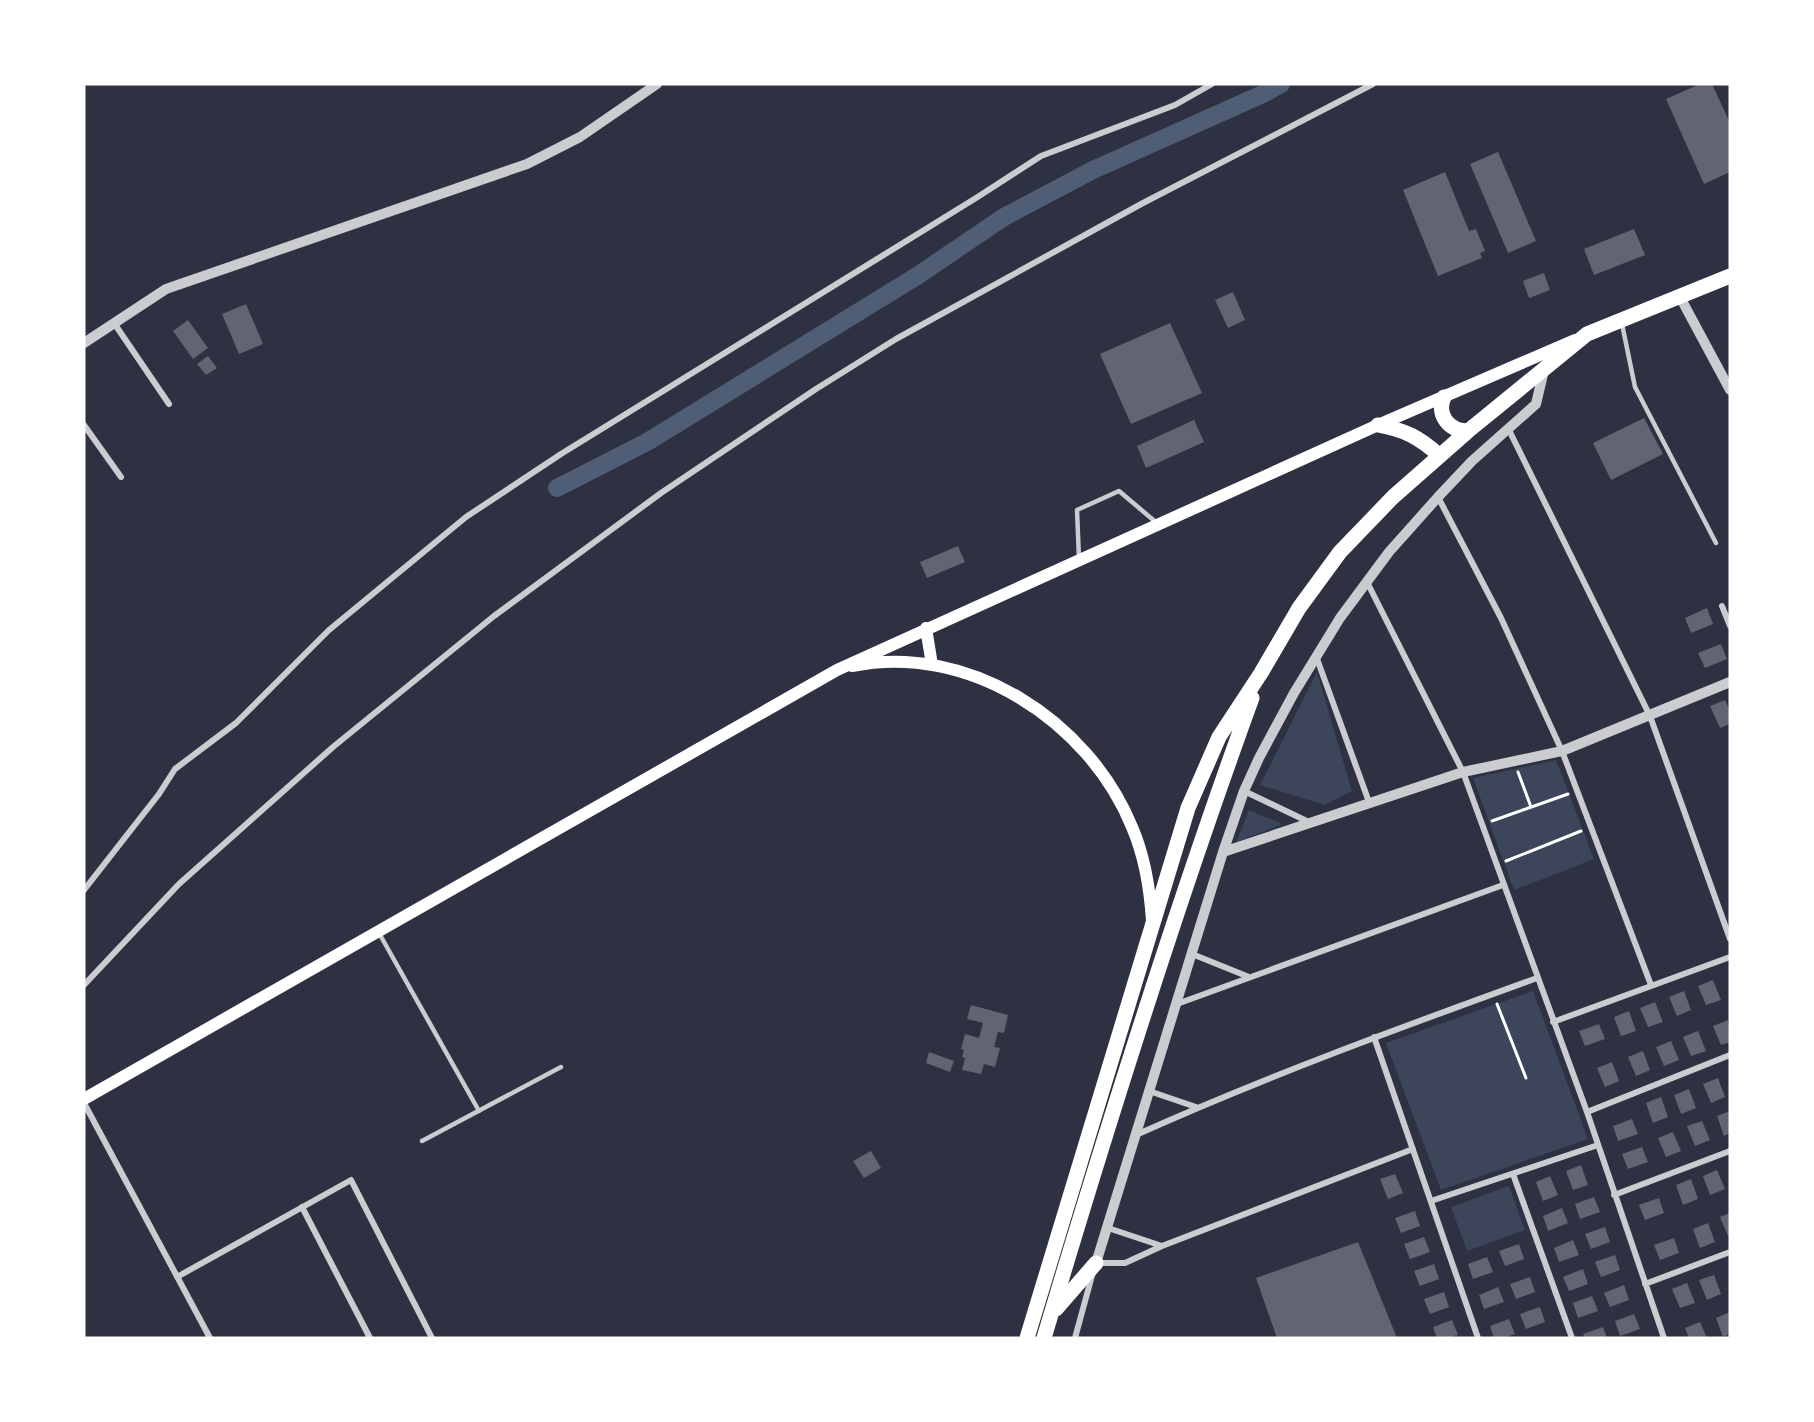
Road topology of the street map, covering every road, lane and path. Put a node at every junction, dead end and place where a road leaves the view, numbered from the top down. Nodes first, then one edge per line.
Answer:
1 (657, 84) edge
2 (1212, 84) edge
3 (1373, 84) edge
4 (1730, 276) edge
5 (1680, 297) junction
6 (1622, 320) junction
7 (114, 323) junction
8 (1587, 334) junction
9 (84, 343) edge
10 (1544, 369) junction
11 (1730, 390) edge
12 (1444, 396) junction
13 (169, 404) dead end
14 (84, 424) edge
15 (1378, 425) junction
16 (1508, 428) junction
17 (1468, 431) junction
18 (1440, 456) junction
19 (121, 477) dead end
20 (1438, 496) junction
21 (1158, 524) junction
22 (1716, 543) dead end
23 (1079, 559) junction
24 (1367, 581) junction
25 (1722, 606) dead end
26 (1730, 626) edge
27 (926, 628) junction
28 (1316, 656) junction
29 (932, 665) junction
30 (837, 670) junction
31 (1262, 673) junction
32 (1730, 682) edge
33 (1650, 716) junction
34 (1562, 751) junction
35 (1514, 761) junction
36 (1463, 772) junction
37 (1244, 791) junction
38 (1569, 794) dead end
39 (1369, 802) junction
40 (1531, 807) junction
41 (1311, 823) junction
42 (1482, 825) junction
43 (1583, 830) dead end
44 (1223, 852) junction
45 (1496, 865) junction
46 (1503, 885) junction
47 (84, 890) edge
48 (1152, 922) junction
49 (378, 930) junction
50 (1730, 939) edge
51 (1192, 954) junction
52 (1730, 957) edge
53 (1250, 978) junction
54 (1537, 978) junction
55 (84, 985) edge
56 (1652, 985) junction
57 (1493, 994) junction
58 (1176, 1004) junction
59 (1553, 1022) junction
60 (1140, 1023) junction
61 (1374, 1037) junction
62 (1730, 1055) edge
63 (561, 1067) dead end
64 (1526, 1078) dead end
65 (1149, 1091) junction
66 (84, 1101) edge
67 (1197, 1107) junction
68 (478, 1111) junction
69 (1587, 1112) junction
70 (1136, 1135) junction
71 (422, 1141) dead end
72 (1598, 1145) junction
73 (1413, 1149) junction
74 (1730, 1150) edge
75 (1513, 1174) junction
76 (1614, 1195) junction
77 (1431, 1201) junction
78 (302, 1207) junction
79 (1108, 1228) junction
80 (1162, 1246) junction
81 (1730, 1252) edge
82 (1096, 1263) junction
83 (177, 1277) junction
84 (1645, 1284) junction
85 (1052, 1313) junction
86 (210, 1338) edge
87 (370, 1338) edge
88 (432, 1338) edge
89 (1027, 1338) edge
90 (1044, 1338) edge
91 (1075, 1338) edge
92 (1478, 1338) edge
93 (1572, 1338) edge
94 (1664, 1338) edge

1 - 7 street
2 - 47 street
3 - 55 street
4 - 5 main road
5 - 6 main road
5 - 11 street
6 - 8 main road
6 - 22 lane
7 - 9 street
7 - 13 street
8 - 10 main road
8 - 12 main road
10 - 16 street
10 - 17 main road
12 - 15 main road
12 - 17 main road
14 - 19 street
15 - 18 main road
15 - 21 main road
16 - 20 street
16 - 33 street
17 - 18 main road
18 - 31 main road
20 - 24 street
20 - 34 street
21 - 23 main road
21 - 23 lane
23 - 27 main road
24 - 28 street
24 - 36 street
25 - 26 street
27 - 29 main road
27 - 30 main road
28 - 37 street
28 - 39 street
29 - 30 main road
29 - 48 main road
30 - 49 main road
31 - 48 main road
31 - 60 main road
32 - 33 street
33 - 34 street
33 - 50 street
34 - 35 street
34 - 56 street
35 - 36 street
35 - 40 path
36 - 39 street
36 - 42 street
37 - 41 street
37 - 44 street
38 - 40 path
39 - 41 street
40 - 42 path
41 - 44 street
42 - 45 street
43 - 45 path
44 - 51 street
45 - 46 street
46 - 53 street
46 - 54 street
48 - 60 main road
48 - 89 main road
49 - 66 main road
49 - 68 lane
51 - 53 street
51 - 58 street
52 - 56 street
53 - 58 street
54 - 57 street
54 - 59 street
56 - 59 street
57 - 61 street
57 - 64 path
58 - 65 street
59 - 69 street
60 - 85 main road
61 - 67 street
61 - 73 street
62 - 69 street
63 - 68 lane
65 - 67 street
65 - 70 street
66 - 83 street
67 - 70 street
68 - 71 lane
69 - 72 street
70 - 79 street
72 - 75 street
72 - 76 street
73 - 77 street
73 - 80 street
74 - 76 street
75 - 77 street
75 - 93 street
76 - 84 street
77 - 92 street
78 - 83 street
78 - 87 street
78 - 88 street
79 - 80 street
79 - 82 street
80 - 82 street
81 - 84 street
82 - 85 main road
82 - 91 street
83 - 86 street
84 - 94 street
85 - 90 main road

